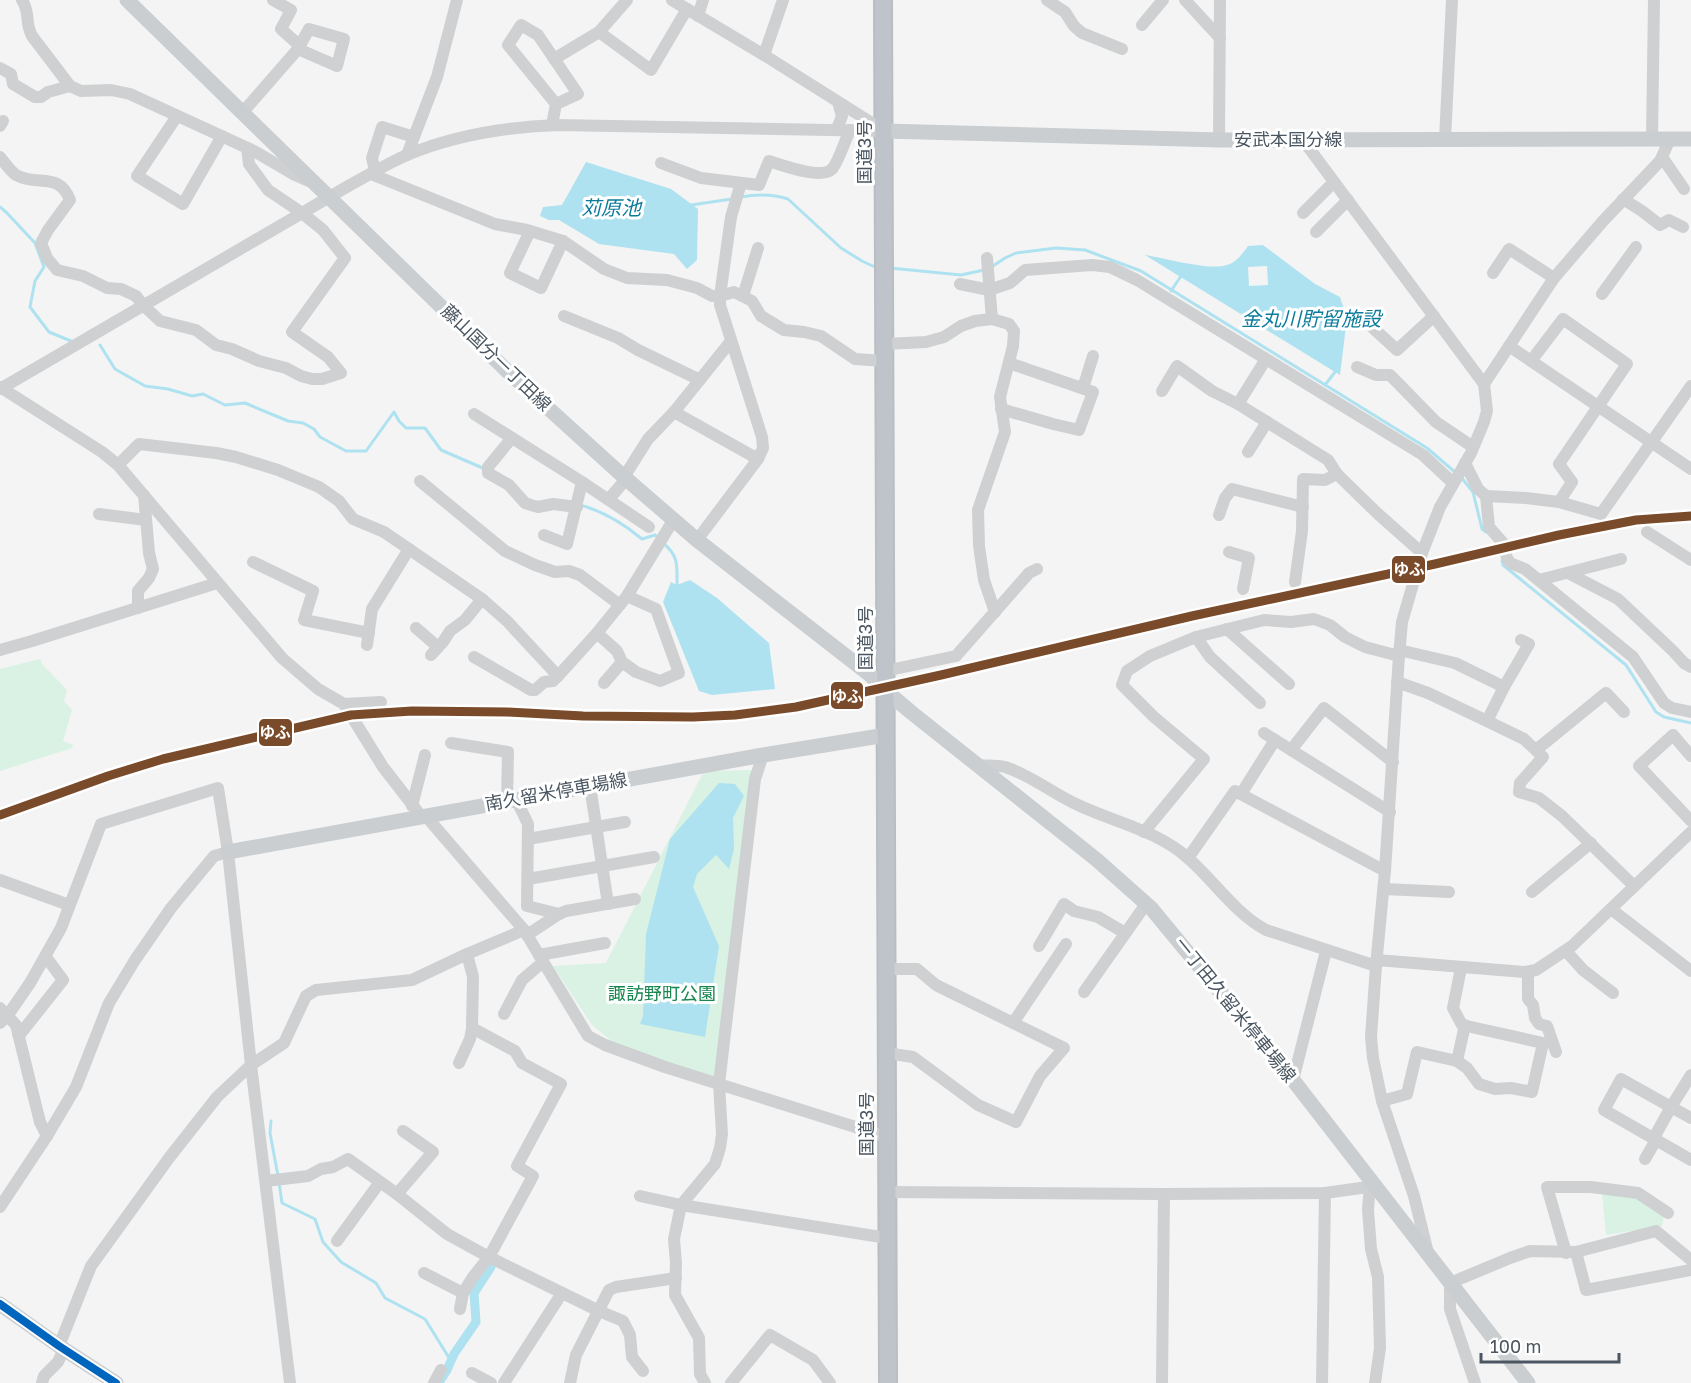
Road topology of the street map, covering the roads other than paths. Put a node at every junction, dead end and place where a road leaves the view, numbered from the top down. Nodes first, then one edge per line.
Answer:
1 (22, 0) edge
2 (127, 0) edge
3 (273, 0) edge
4 (457, 0) edge
5 (627, 0) edge
6 (672, 0) edge
7 (703, 0) edge
8 (783, 0) edge
9 (883, 0) edge
10 (1047, 0) edge
11 (1163, 0) edge
12 (1185, 0) edge
13 (1220, 0) edge
14 (1452, 0) edge
15 (1654, 0) edge
16 (692, 13) junction
17 (1142, 26) dead end
18 (599, 32) junction
19 (1220, 38) junction
20 (1122, 48) dead end
21 (764, 55) junction
22 (554, 59) junction
23 (0, 68) edge
24 (70, 86) junction
25 (838, 102) junction
26 (556, 104) junction
27 (242, 113) junction
28 (177, 116) junction
29 (552, 125) junction
30 (844, 130) junction
31 (884, 131) junction
32 (222, 136) junction
33 (414, 137) junction
34 (1652, 139) junction
35 (1670, 139) junction
36 (1691, 139) edge
37 (1219, 140) junction
38 (1303, 140) junction
39 (1445, 140) junction
40 (247, 148) junction
41 (407, 155) junction
42 (0, 157) edge
43 (1662, 157) junction
44 (661, 163) dead end
45 (373, 172) junction
46 (1333, 180) junction
47 (741, 183) junction
48 (315, 184) junction
49 (1684, 189) dead end
50 (329, 197) junction
51 (1623, 199) junction
52 (1306, 200) dead end
53 (1348, 200) junction
54 (302, 213) junction
55 (1303, 213) dead end
56 (1683, 227) dead end
57 (530, 231) junction
58 (1316, 232) dead end
59 (562, 241) junction
60 (1636, 247) dead end
61 (758, 248) dead end
62 (987, 258) dead end
63 (1493, 273) dead end
64 (1554, 278) junction
65 (960, 284) dead end
66 (989, 290) junction
67 (1602, 294) dead end
68 (720, 296) junction
69 (743, 296) junction
70 (143, 305) junction
71 (564, 316) dead end
72 (1434, 316) junction
73 (992, 319) junction
74 (1373, 328) dead end
75 (731, 341) junction
76 (884, 344) junction
77 (1509, 346) junction
78 (1093, 356) dead end
79 (1266, 359) junction
80 (884, 361) junction
81 (1531, 361) junction
82 (1009, 363) junction
83 (1357, 367) dead end
84 (700, 380) junction
85 (1484, 384) junction
86 (1691, 386) edge
87 (1, 388) edge
88 (1083, 388) junction
89 (1162, 391) dead end
90 (1238, 404) junction
91 (1598, 406) junction
92 (1001, 409) junction
93 (674, 412) junction
94 (474, 414) dead end
95 (1267, 422) junction
96 (511, 439) junction
97 (1652, 441) junction
98 (1473, 447) junction
99 (1248, 452) dead end
100 (758, 459) junction
101 (1465, 463) junction
102 (118, 465) junction
103 (1691, 469) edge
104 (1337, 474) junction
105 (625, 478) junction
106 (420, 481) dead end
107 (582, 482) junction
108 (1454, 483) junction
109 (144, 495) junction
110 (1486, 496) junction
111 (609, 499) junction
112 (1558, 502) junction
113 (577, 507) junction
114 (1303, 507) junction
115 (99, 514) dead end
116 (1220, 515) dead end
117 (674, 519) junction
118 (146, 520) junction
119 (649, 527) dead end
120 (1647, 531) dead end
121 (544, 535) dead end
122 (698, 540) junction
123 (409, 549) junction
124 (1229, 552) dead end
125 (1422, 553) junction
126 (1621, 559) dead end
127 (1691, 560) edge
128 (253, 562) dead end
129 (1037, 569) dead end
130 (1568, 573) junction
131 (1539, 580) junction
132 (1295, 582) dead end
133 (217, 583) junction
134 (1243, 589) dead end
135 (482, 599) junction
136 (624, 600) junction
137 (138, 608) junction
138 (995, 612) junction
139 (416, 628) dead end
140 (1227, 629) junction
141 (597, 633) junction
142 (1196, 637) junction
143 (1521, 640) dead end
144 (0, 650) edge
145 (1399, 653) junction
146 (474, 657) dead end
147 (622, 662) junction
148 (1691, 667) edge
149 (885, 671) junction
150 (558, 676) junction
151 (604, 682) dead end
152 (1398, 682) junction
153 (1289, 684) dead end
154 (1504, 687) junction
155 (886, 691) junction
156 (381, 702) dead end
157 (1260, 703) dead end
158 (344, 704) junction
159 (1624, 712) dead end
160 (1691, 712) edge
161 (1487, 721) junction
162 (1264, 733) dead end
163 (886, 735) junction
164 (1275, 740) junction
165 (451, 743) dead end
166 (1291, 750) junction
167 (1536, 750) junction
168 (425, 755) dead end
169 (763, 755) junction
170 (1691, 756) edge
171 (1393, 762) junction
172 (977, 765) junction
173 (590, 786) junction
174 (1241, 794) junction
175 (512, 800) junction
176 (419, 812) junction
177 (1390, 812) junction
178 (1691, 821) edge
179 (625, 822) dead end
180 (597, 827) junction
181 (1144, 832) junction
182 (1691, 832) edge
183 (528, 839) junction
184 (1591, 843) junction
185 (228, 852) junction
186 (654, 857) dead end
187 (1188, 858) junction
188 (603, 866) junction
189 (1385, 871) junction
190 (528, 879) junction
191 (0, 880) edge
192 (1634, 886) junction
193 (1384, 889) junction
194 (1449, 892) dead end
195 (1532, 892) dead end
196 (635, 899) dead end
197 (608, 904) junction
198 (1146, 904) junction
199 (69, 905) junction
200 (1611, 909) junction
201 (559, 914) junction
202 (526, 932) junction
203 (1125, 933) junction
204 (604, 943) dead end
205 (1066, 944) dead end
206 (1039, 946) dead end
207 (1326, 951) junction
208 (1566, 951) junction
209 (467, 954) junction
210 (46, 957) junction
211 (541, 958) junction
212 (1377, 963) junction
213 (1690, 967) edge
214 (1461, 968) junction
215 (886, 969) junction
216 (1528, 972) junction
217 (1084, 993) dead end
218 (1613, 993) dead end
219 (504, 1014) dead end
220 (3, 1016) edge
221 (1013, 1023) junction
222 (1465, 1025) junction
223 (472, 1028) junction
224 (18, 1034) junction
225 (1556, 1052) dead end
226 (886, 1053) junction
227 (1457, 1061) junction
228 (459, 1063) dead end
229 (251, 1065) junction
230 (1691, 1075) edge
231 (1293, 1080) junction
232 (719, 1084) junction
233 (1382, 1101) junction
234 (1671, 1107) junction
235 (1691, 1118) edge
236 (404, 1131) dead end
237 (47, 1136) junction
238 (887, 1137) junction
239 (1656, 1140) junction
240 (1645, 1159) dead end
241 (1691, 1160) edge
242 (266, 1181) junction
243 (380, 1182) junction
244 (1375, 1186) junction
245 (887, 1192) junction
246 (1325, 1193) junction
247 (397, 1194) junction
248 (1164, 1194) junction
249 (640, 1196) dead end
250 (681, 1205) junction
251 (0, 1207) edge
252 (1668, 1213) dead end
253 (887, 1238) junction
254 (337, 1241) dead end
255 (1571, 1252) junction
256 (1429, 1256) junction
257 (489, 1257) junction
258 (1691, 1260) edge
259 (1691, 1270) edge
260 (424, 1273) dead end
261 (676, 1278) junction
262 (1450, 1283) junction
263 (463, 1293) junction
264 (562, 1293) junction
265 (0, 1304) edge
266 (460, 1309) dead end
267 (599, 1311) junction
268 (61, 1347) junction
269 (441, 1371) dead end
270 (643, 1371) dead end
271 (472, 1373) dead end
272 (42, 1383) edge
273 (116, 1383) edge
274 (290, 1383) edge
275 (434, 1383) edge
276 (491, 1383) edge
277 (504, 1383) edge
278 (570, 1383) edge
279 (705, 1383) edge
280 (731, 1383) edge
281 (830, 1383) edge
282 (888, 1383) edge
283 (1162, 1383) edge
284 (1322, 1383) edge
285 (1375, 1383) edge
286 (1475, 1383) edge
287 (1528, 1383) edge

1 - 24 street
2 - 27 main road, 藤山国分一丁田線
3 - 27 street
4 - 33 street
5 - 18 street
6 - 16 street
7 - 16 street
8 - 21 street
9 - 31 highway, 国道3号
10 - 20 street
11 - 17 street
12 - 19 street
13 - 19 street
14 - 39 street
15 - 34 street
16 - 18 street
16 - 21 street
18 - 22 street
19 - 37 street
21 - 25 street
22 - 26 street
22 - 26 street
23 - 24 street
24 - 28 street
25 - 30 street
25 - 31 street
26 - 29 street
27 - 48 main road, 藤山国分一丁田線
28 - 32 street
28 - 32 street
29 - 30 street
29 - 41 street
30 - 31 street
30 - 47 street
31 - 37 main road, 安武本国分線
31 - 76 highway, 国道3号
32 - 40 street
33 - 41 street
33 - 45 street
34 - 35 main road, 安武本国分線
34 - 39 main road, 安武本国分線
35 - 36 main road, 安武本国分線
35 - 43 street
37 - 38 main road, 安武本国分線
38 - 39 main road, 安武本国分線
38 - 46 street
40 - 48 street
40 - 54 street
41 - 45 street
42 - 70 street
43 - 49 street
43 - 51 street
44 - 47 street
45 - 50 street
45 - 57 street
46 - 52 street
46 - 53 street
46 - 55 street
47 - 68 street
48 - 50 main road, 藤山国分一丁田線
50 - 54 street
50 - 105 main road, 藤山国分一丁田線
51 - 56 street
51 - 64 street
53 - 58 street
53 - 72 street
54 - 70 street
54 - 70 street
57 - 59 street
57 - 59 street
59 - 68 street
60 - 67 street
61 - 69 street
62 - 66 street
63 - 64 street
64 - 77 street
65 - 66 street
66 - 73 street
66 - 79 street
68 - 69 street
68 - 75 street
69 - 80 street
70 - 87 street
71 - 84 street
72 - 74 street
72 - 85 street
73 - 76 street
73 - 82 street
75 - 84 street
75 - 100 street
76 - 80 highway, 国道3号
77 - 81 street
77 - 85 street
78 - 88 street
79 - 90 street
79 - 108 street
80 - 149 highway, 国道3号
81 - 91 street
81 - 91 street
82 - 88 street
82 - 92 street
83 - 98 street
84 - 93 street
85 - 98 street
86 - 97 street
87 - 102 street
88 - 92 street
89 - 90 street
90 - 95 street
91 - 97 street
91 - 112 street
92 - 138 street
93 - 100 street
93 - 105 street
94 - 96 street
95 - 99 street
95 - 104 street
96 - 107 street
96 - 113 street
97 - 103 street
97 - 112 street
98 - 101 street
100 - 122 street
101 - 108 street
101 - 110 street
102 - 109 street
102 - 123 street
104 - 114 street
104 - 125 street
105 - 111 street
105 - 117 main road, 藤山国分一丁田線
106 - 136 street
107 - 111 street
107 - 113 street
108 - 125 street
109 - 118 street
109 - 133 street
110 - 112 street
110 - 131 street
111 - 119 street
113 - 121 street
114 - 116 street
114 - 132 street
115 - 118 street
117 - 122 main road, 藤山国分一丁田線
117 - 136 street
118 - 137 street
120 - 127 street
122 - 155 main road, 藤山国分一丁田線
123 - 128 street
123 - 135 street
124 - 134 street
125 - 145 street
126 - 130 street
129 - 138 street
130 - 131 street
130 - 148 street
131 - 160 street
133 - 137 street
133 - 158 street
135 - 139 street
135 - 150 street
136 - 141 street
136 - 147 street
137 - 144 street
138 - 149 street
140 - 142 street
140 - 145 street
140 - 153 street
141 - 147 street
141 - 150 street
142 - 157 street
142 - 181 street
143 - 154 street
145 - 152 street
145 - 154 street
146 - 150 street
147 - 151 street
149 - 155 highway, 国道3号
152 - 161 street
152 - 171 street
154 - 161 street
155 - 163 highway, 国道3号
155 - 172 main road, 一丁田久留米停車場線
156 - 158 street
158 - 176 street
159 - 167 street
161 - 167 street
162 - 164 street
163 - 169 main road, 南久留米停車場線
163 - 215 highway, 国道3号
164 - 166 street
164 - 174 street
165 - 175 street
166 - 171 street
166 - 177 street
167 - 184 street
168 - 176 street
169 - 173 main road, 南久留米停車場線
169 - 232 street
170 - 178 street
171 - 177 street
172 - 181 street
172 - 198 main road, 一丁田久留米停車場線
173 - 175 main road, 南久留米停車場線
173 - 180 street
174 - 187 street
174 - 189 street
175 - 176 main road, 南久留米停車場線
175 - 183 street
176 - 185 main road, 南久留米停車場線
176 - 202 street
177 - 189 street
179 - 180 street
180 - 183 street
180 - 188 street
181 - 187 street
182 - 192 street
183 - 190 street
184 - 192 street
184 - 195 street
185 - 199 street
185 - 229 street
185 - 237 street
186 - 188 street
187 - 207 street
188 - 190 street
188 - 197 street
189 - 193 street
190 - 201 street
191 - 199 street
192 - 200 street
193 - 194 street
193 - 212 street
196 - 197 street
197 - 201 street
198 - 203 street
198 - 231 main road, 一丁田久留米停車場線
199 - 210 street
200 - 208 street
200 - 213 street
201 - 202 street
202 - 209 street
202 - 211 street
203 - 206 street
203 - 217 street
204 - 211 street
205 - 221 street
207 - 212 street
207 - 231 street
208 - 216 street
208 - 218 street
209 - 223 street
209 - 229 street
210 - 220 street
210 - 224 street
211 - 219 street
211 - 232 street
212 - 214 street
212 - 233 street
214 - 216 street
214 - 222 street
215 - 221 street
215 - 226 highway, 国道3号
216 - 225 street
220 - 224 street
221 - 226 street
222 - 227 street
222 - 227 street
223 - 228 street
223 - 257 street
224 - 237 street
226 - 238 highway, 国道3号
227 - 233 street
229 - 242 street
229 - 268 street
230 - 234 street
231 - 244 main road, 一丁田久留米停車場線
232 - 238 street
232 - 250 street
233 - 256 street
234 - 235 street
234 - 239 street
234 - 239 street
236 - 247 street
237 - 251 street
238 - 245 highway, 国道3号
239 - 240 street
239 - 241 street
242 - 243 street
242 - 274 street
243 - 247 street
243 - 254 street
244 - 246 street
244 - 256 main road, 一丁田久留米停車場線
244 - 285 street
245 - 248 street
245 - 253 highway, 国道3号
246 - 248 street
246 - 284 street
247 - 257 street
248 - 283 street
249 - 250 street
250 - 253 street
250 - 261 street
252 - 255 street
253 - 282 highway, 国道3号
255 - 258 street
255 - 259 street
255 - 262 street
256 - 262 main road, 一丁田久留米停車場線
257 - 263 street
257 - 264 street
260 - 263 street
261 - 267 street
261 - 279 street
262 - 286 street
262 - 287 main road, 一丁田久留米停車場線
263 - 266 street
264 - 267 street
264 - 277 street
265 - 268 main road
267 - 270 street
267 - 278 street
268 - 272 street
268 - 273 main road
269 - 275 street
271 - 276 street
280 - 281 street

